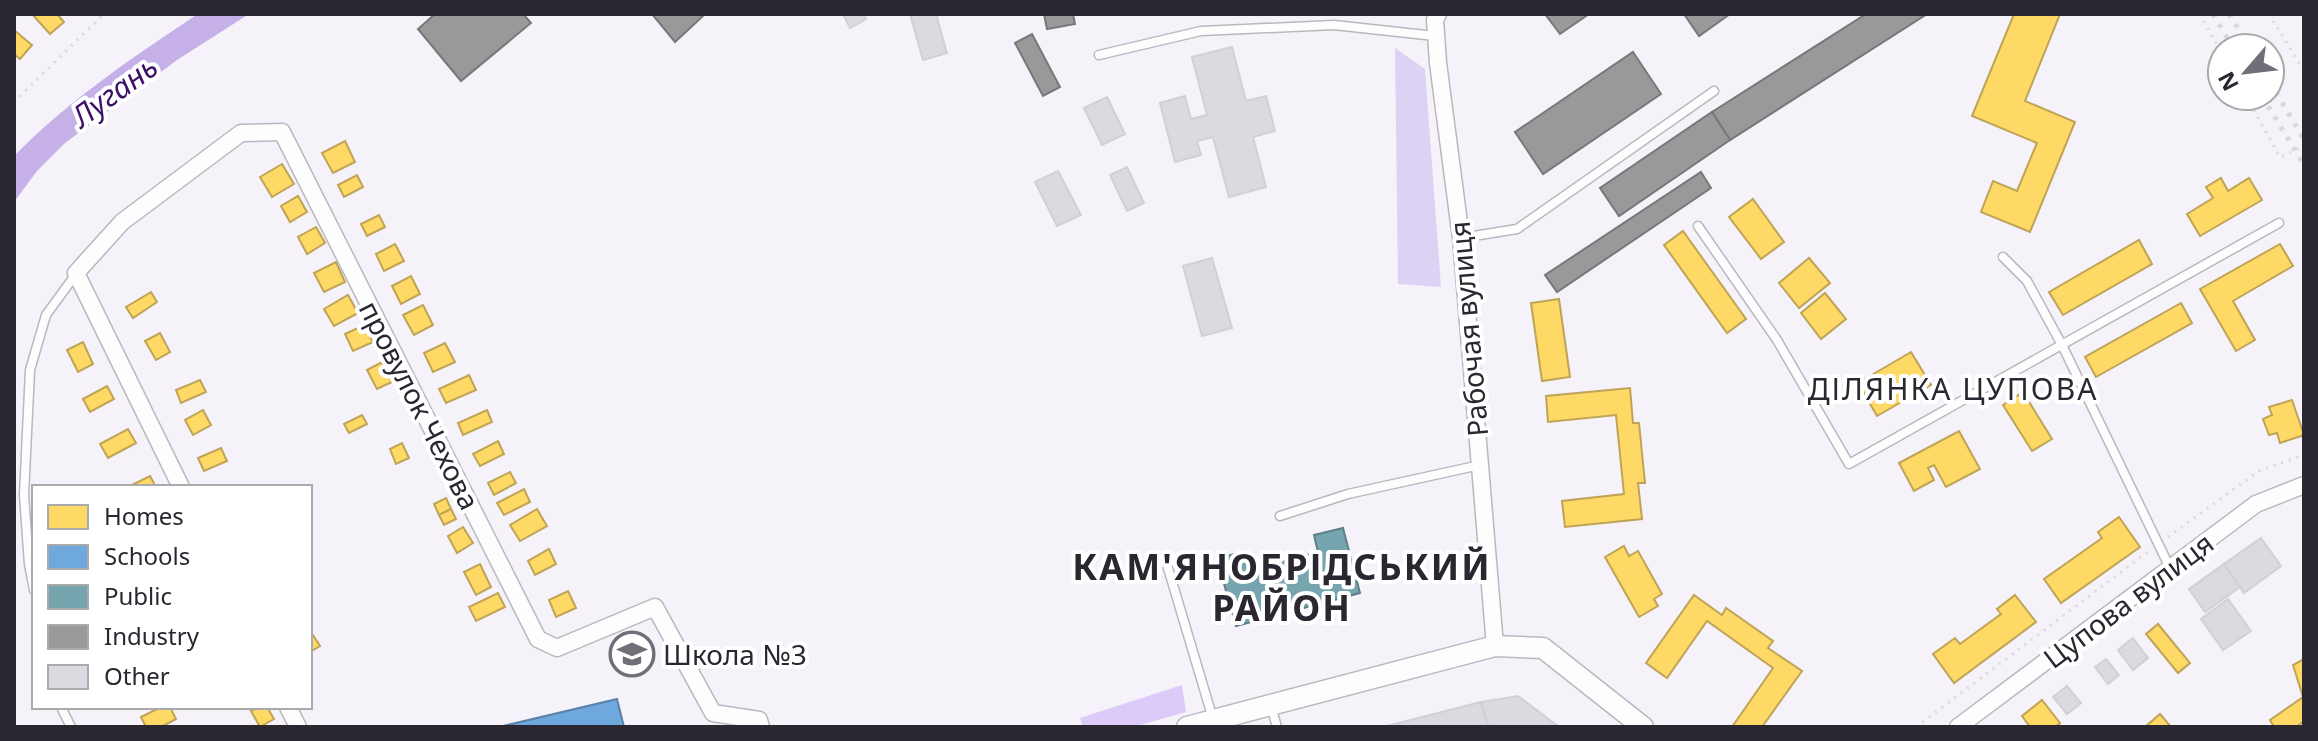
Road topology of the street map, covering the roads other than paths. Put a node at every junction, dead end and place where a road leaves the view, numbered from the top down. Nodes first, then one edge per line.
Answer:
1 (1434, 21) edge
2 (1099, 55) dead end
3 (1714, 91) dead end
4 (2279, 223) dead end
5 (1698, 226) dead end
6 (1461, 238) junction
7 (2003, 257) dead end
8 (76, 273) junction
9 (2062, 345) junction
10 (1480, 465) junction
11 (180, 485) edge
12 (2304, 485) edge
13 (1280, 516) dead end
14 (1168, 568) dead end
15 (2170, 568) junction
16 (32, 580) edge
17 (1495, 646) junction
18 (1271, 705) junction
19 (62, 709) edge
20 (289, 709) edge
21 (1213, 720) junction
22 (71, 727) edge
23 (298, 727) edge
24 (761, 727) edge
25 (1187, 727) edge
26 (1277, 727) edge
27 (1643, 727) edge
28 (1958, 727) edge

1 - 2 lane
1 - 6 street, Рабочая вулиця
3 - 6 lane
4 - 9 lane
5 - 9 lane
6 - 10 street, Рабочая вулиця
7 - 9 lane
8 - 11 street
8 - 16 lane
8 - 24 street, провулок Чехова
9 - 15 lane
10 - 13 lane
10 - 17 street, Рабочая вулиця
12 - 15 street, Цупова вулиця
14 - 21 lane
15 - 28 street, Цупова вулиця
17 - 18 street
17 - 27 street
18 - 21 street
18 - 26 lane
19 - 22 lane
20 - 23 street
21 - 25 street

